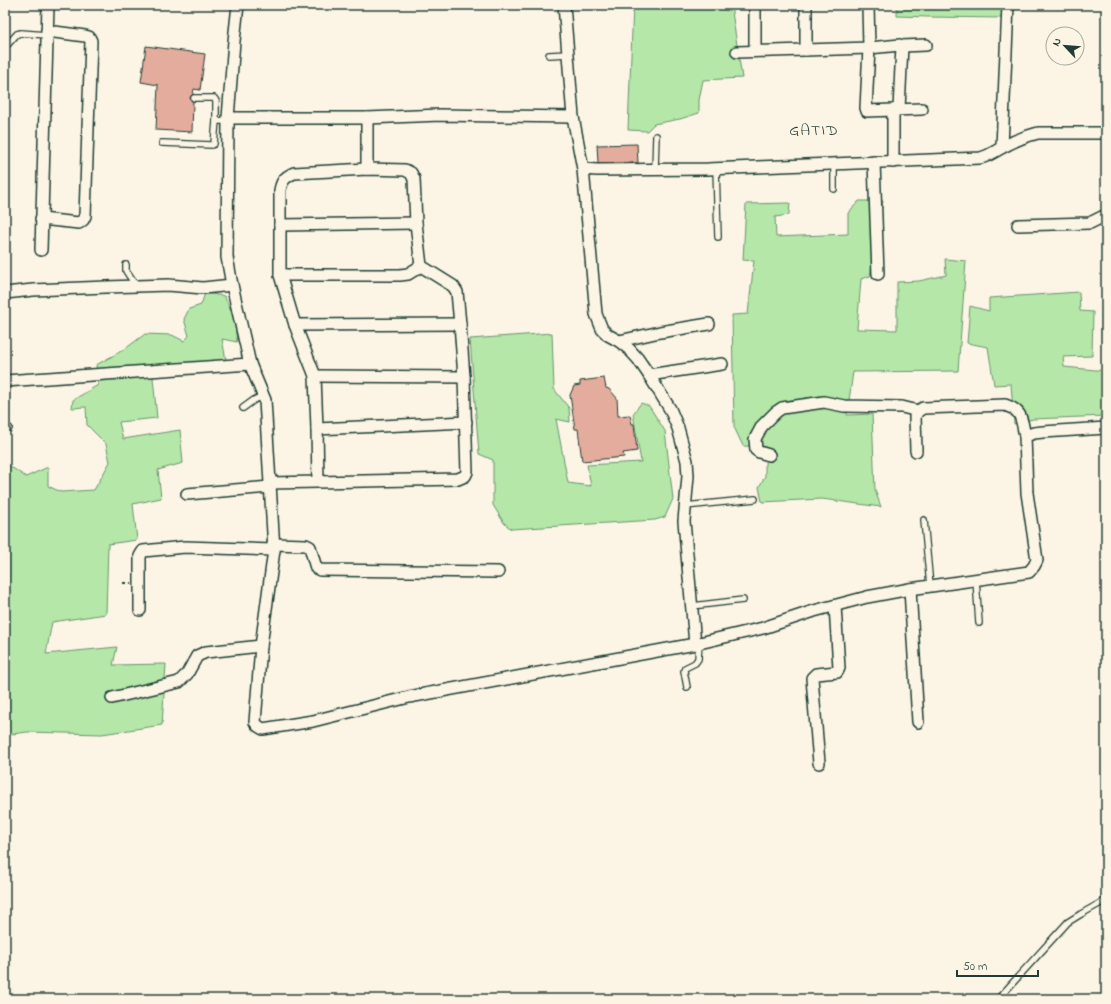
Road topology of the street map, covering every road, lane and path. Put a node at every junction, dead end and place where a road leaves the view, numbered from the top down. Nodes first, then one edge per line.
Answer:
1 (48, 5) edge
2 (238, 5) edge
3 (564, 5) edge
4 (755, 5) edge
5 (806, 5) edge
6 (868, 5) edge
7 (1008, 5) edge
8 (47, 33) junction
9 (8, 44) dead end
10 (926, 45) dead end
11 (902, 46) junction
12 (869, 48) junction
13 (806, 50) junction
14 (755, 51) junction
15 (737, 52) dead end
16 (568, 54) junction
17 (548, 55) dead end
18 (194, 98) dead end
19 (896, 110) junction
20 (922, 110) dead end
21 (574, 117) junction
22 (367, 118) junction
23 (228, 119) junction
24 (216, 121) junction
25 (1106, 133) edge
26 (656, 136) dead end
27 (162, 143) dead end
28 (1002, 147) junction
29 (874, 162) junction
30 (893, 162) junction
31 (834, 164) junction
32 (716, 168) junction
33 (367, 169) junction
34 (583, 169) junction
35 (656, 170) junction
36 (834, 189) dead end
37 (1106, 215) edge
38 (41, 219) junction
39 (416, 223) junction
40 (280, 225) junction
41 (1018, 225) dead end
42 (718, 238) dead end
43 (41, 250) dead end
44 (126, 265) dead end
45 (421, 266) junction
46 (878, 274) dead end
47 (280, 275) junction
48 (232, 285) junction
49 (136, 286) junction
50 (5, 293) edge
51 (460, 324) junction
52 (709, 324) dead end
53 (295, 326) junction
54 (619, 341) junction
55 (250, 364) junction
56 (722, 364) dead end
57 (649, 375) junction
58 (315, 376) junction
59 (464, 377) junction
60 (5, 381) edge
61 (263, 396) junction
62 (243, 408) dead end
63 (918, 411) junction
64 (466, 422) junction
65 (1106, 428) edge
66 (317, 429) junction
67 (1025, 436) junction
68 (916, 451) dead end
69 (769, 455) dead end
70 (318, 482) junction
71 (270, 485) junction
72 (187, 494) dead end
73 (755, 499) dead end
74 (685, 506) junction
75 (924, 520) dead end
76 (274, 547) junction
77 (498, 572) dead end
78 (976, 580) junction
79 (930, 586) junction
80 (910, 589) junction
81 (743, 600) dead end
82 (692, 606) junction
83 (835, 606) junction
84 (140, 610) dead end
85 (979, 623) dead end
86 (697, 643) junction
87 (261, 646) junction
88 (687, 687) dead end
89 (112, 698) dead end
90 (918, 722) dead end
91 (819, 763) dead end
92 (1106, 900) edge
93 (998, 999) edge

1 - 8 street
2 - 23 street
3 - 16 street
4 - 14 street
5 - 13 street
6 - 12 street
7 - 28 street
8 - 9 lane
8 - 38 street
8 - 38 street
10 - 11 street
11 - 12 street
11 - 19 street
12 - 13 street
12 - 19 street
13 - 14 street
14 - 15 street
16 - 17 lane
16 - 21 street
18 - 24 lane
19 - 20 street
19 - 30 street
21 - 22 street
21 - 34 street
22 - 23 street
22 - 33 street
23 - 24 lane
23 - 48 street
24 - 27 lane
25 - 28 street
26 - 35 lane
28 - 30 street
29 - 30 street
29 - 31 street
29 - 46 street
31 - 32 street
31 - 36 lane
32 - 35 street
32 - 42 lane
33 - 39 street
33 - 40 street
34 - 35 street
34 - 54 street
37 - 41 street
38 - 43 street
39 - 40 street
39 - 45 street
40 - 47 street
44 - 49 lane
45 - 47 street
45 - 51 street
47 - 53 street
48 - 49 street
48 - 55 street
49 - 50 street
51 - 53 street
51 - 59 street
52 - 54 street
53 - 58 street
54 - 57 street
55 - 60 street
55 - 61 street
56 - 57 street
57 - 74 street
58 - 59 street
58 - 66 street
59 - 64 street
61 - 62 lane
61 - 71 street
63 - 67 street
63 - 68 street
63 - 69 street
64 - 66 street
64 - 70 street
65 - 67 street
66 - 70 street
67 - 78 street
70 - 71 street
71 - 72 street
71 - 76 street
73 - 74 lane
74 - 82 street
75 - 79 lane
76 - 77 street
76 - 84 street
76 - 87 street
78 - 79 street
78 - 85 lane
79 - 80 street
80 - 83 street
80 - 90 street
81 - 82 lane
82 - 86 street
83 - 86 street
83 - 91 street
86 - 87 street
86 - 88 lane
87 - 89 street
92 - 93 lane

